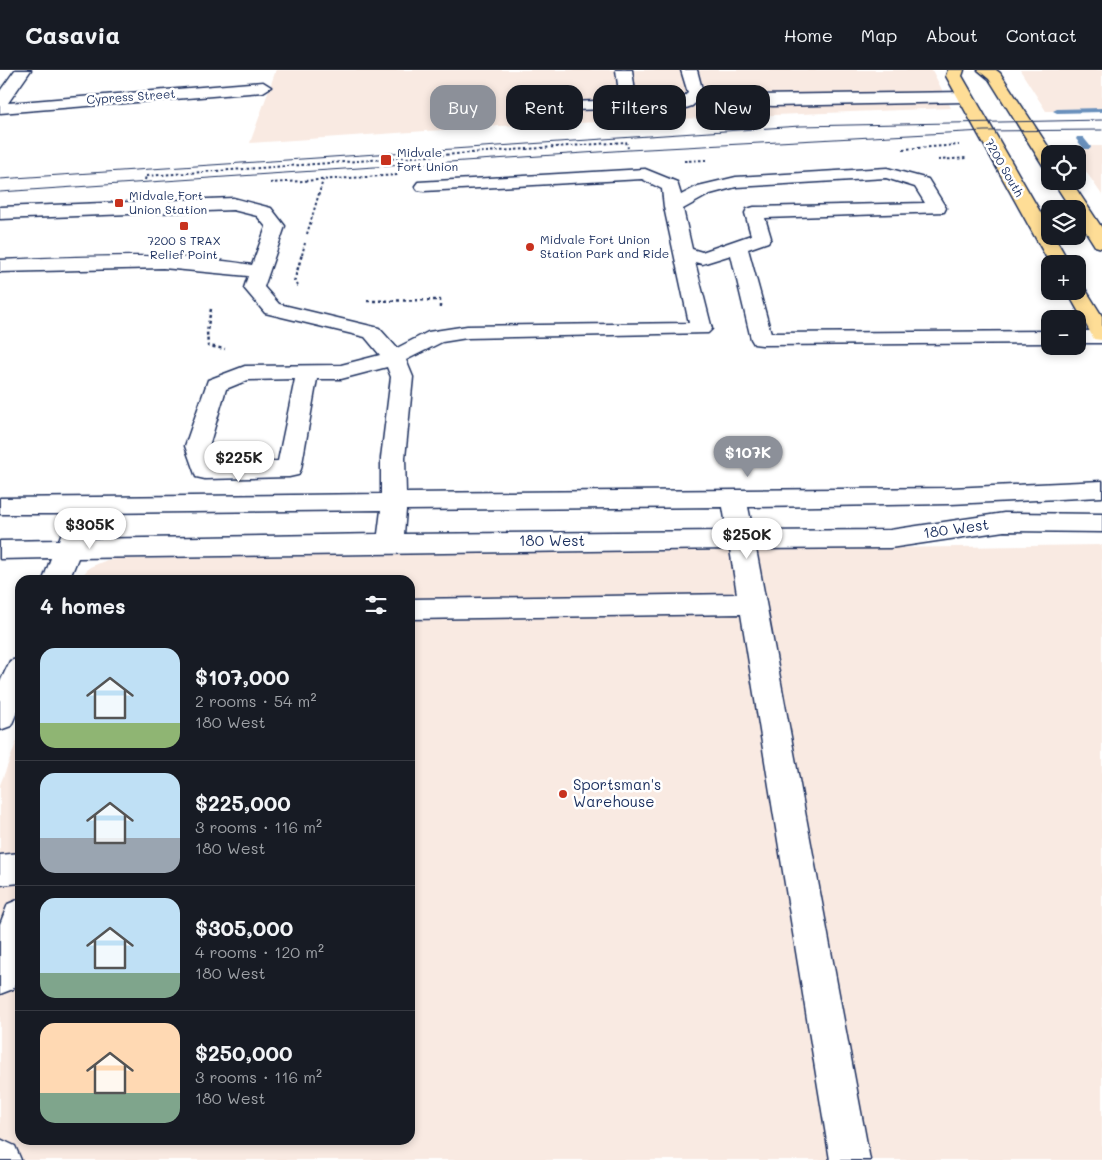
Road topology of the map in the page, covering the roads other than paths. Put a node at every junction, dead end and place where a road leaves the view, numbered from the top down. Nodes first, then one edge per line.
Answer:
1 (23, 70) edge
2 (624, 70) edge
3 (689, 70) edge
4 (956, 70) edge
5 (986, 70) edge
6 (626, 85) edge
7 (263, 87) dead end
8 (696, 94) joint
9 (965, 97) junction
10 (770, 101) edge
11 (0, 102) edge
12 (686, 103) edge
13 (0, 108) edge
14 (1041, 149) edge
15 (736, 182) junction
16 (424, 186) dead end
17 (1068, 190) edge
18 (673, 207) junction
19 (0, 213) edge
20 (754, 213) junction
21 (1100, 237) edge
22 (738, 246) junction
23 (683, 252) junction
24 (1055, 255) edge
25 (0, 266) edge
26 (259, 272) junction
27 (1082, 300) edge
28 (1102, 335) edge
29 (1086, 336) edge
30 (1041, 337) edge
31 (394, 358) junction
32 (307, 372) junction
33 (1102, 489) edge
34 (734, 498) junction
35 (394, 501) junction
36 (0, 506) edge
37 (85, 506) junction
38 (1102, 523) edge
39 (742, 540) junction
40 (390, 542) junction
41 (69, 548) junction
42 (0, 550) edge
43 (58, 575) edge
44 (752, 604) junction
45 (415, 609) edge
46 (15, 681) edge
47 (0, 718) edge
48 (15, 868) edge
49 (0, 870) edge
50 (15, 931) edge
51 (0, 977) edge
52 (850, 1160) edge

1 - 11 street
2 - 6 street
3 - 8 street
4 - 9 main road, 7200 South
5 - 14 main road
7 - 13 street, Cypress Street
8 - 12 street
9 - 10 street
9 - 24 main road, 7200 South
15 - 18 street
15 - 20 street
15 - 20 street
16 - 18 street
17 - 21 main road
18 - 23 street
19 - 26 street
20 - 22 street
22 - 23 street
22 - 30 street
23 - 31 street
25 - 26 street
26 - 31 street
27 - 28 main road
28 - 29 street
31 - 32 street
31 - 35 street
32 - 32 street
33 - 34 street, 180 West
34 - 35 street, 180 West
34 - 39 street
35 - 37 street, 180 West
35 - 40 street
36 - 37 street, 180 West
37 - 41 street
38 - 39 street, 180 West
39 - 40 street, 180 West
39 - 44 street
40 - 41 street, 180 West
41 - 42 street, 180 West
41 - 43 street
44 - 45 street
44 - 52 street
46 - 47 street
48 - 49 street
50 - 51 street

